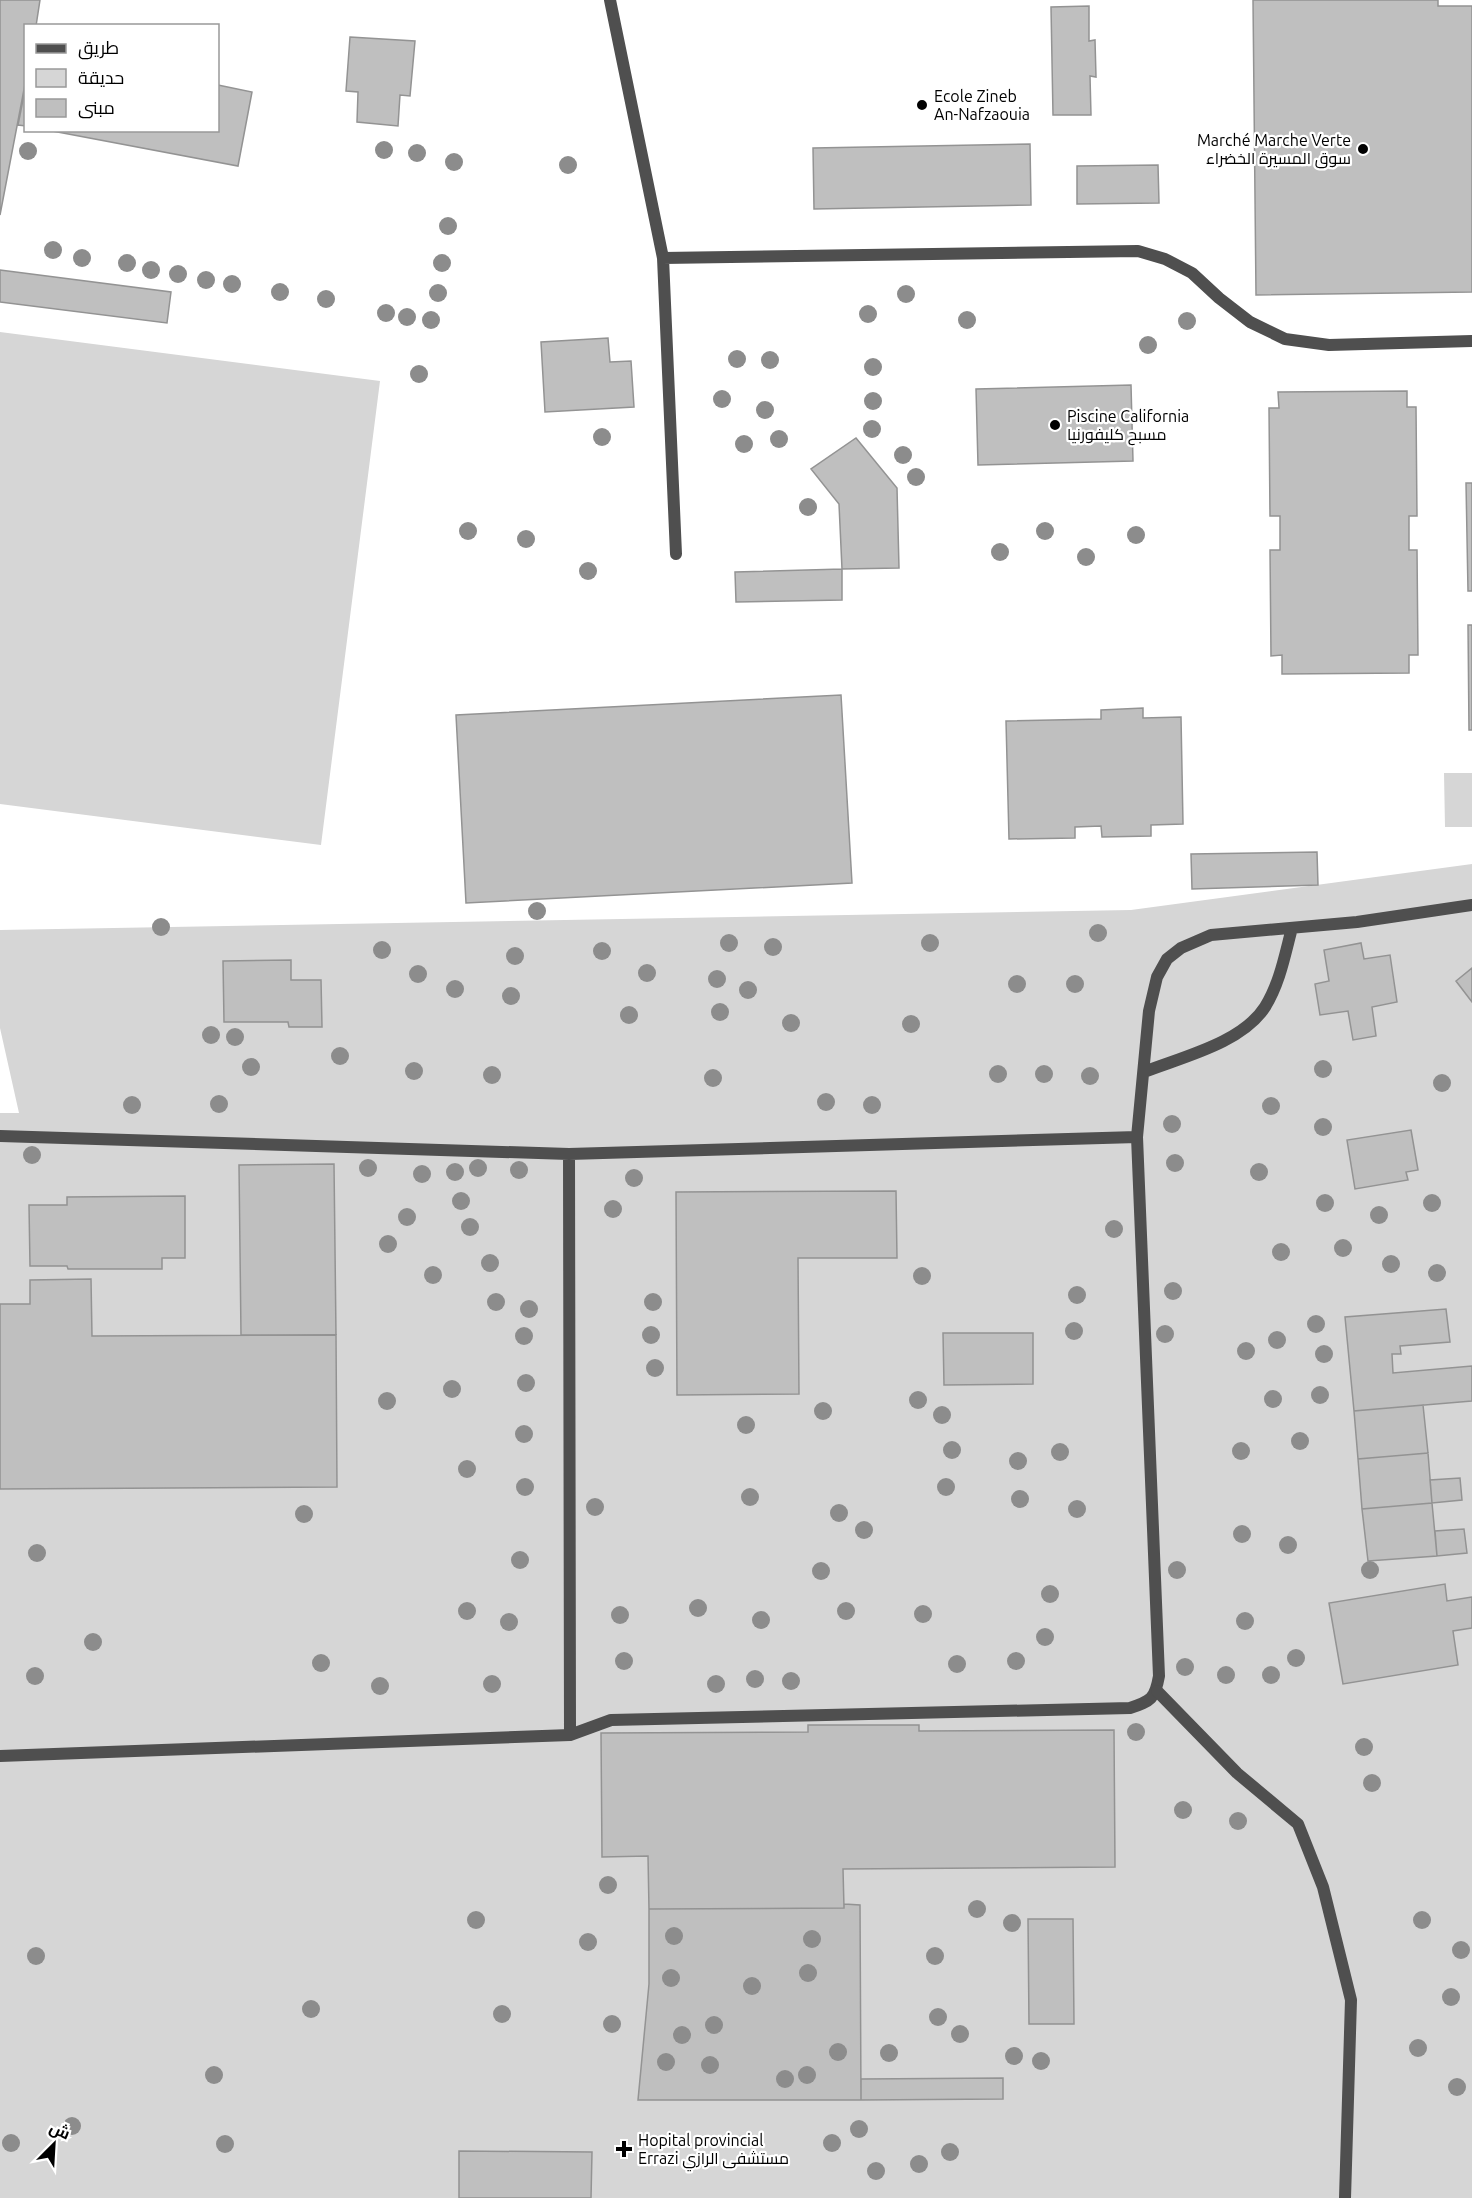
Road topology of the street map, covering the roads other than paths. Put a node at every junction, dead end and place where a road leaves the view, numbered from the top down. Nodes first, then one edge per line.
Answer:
1 (610, 0) edge
2 (663, 258) junction
3 (1472, 341) edge
4 (676, 554) dead end
5 (1472, 905) edge
6 (1292, 928) junction
7 (1144, 1072) junction
8 (0, 1136) edge
9 (1137, 1137) junction
10 (569, 1154) junction
11 (1156, 1691) junction
12 (570, 1735) junction
13 (0, 1756) edge
14 (1345, 2198) edge

1 - 2 street
2 - 3 street
2 - 4 street
5 - 6 street
6 - 7 street
6 - 7 street
7 - 9 street
8 - 10 street
9 - 10 street
9 - 11 street
10 - 12 street
11 - 12 street
11 - 14 street
12 - 13 street

